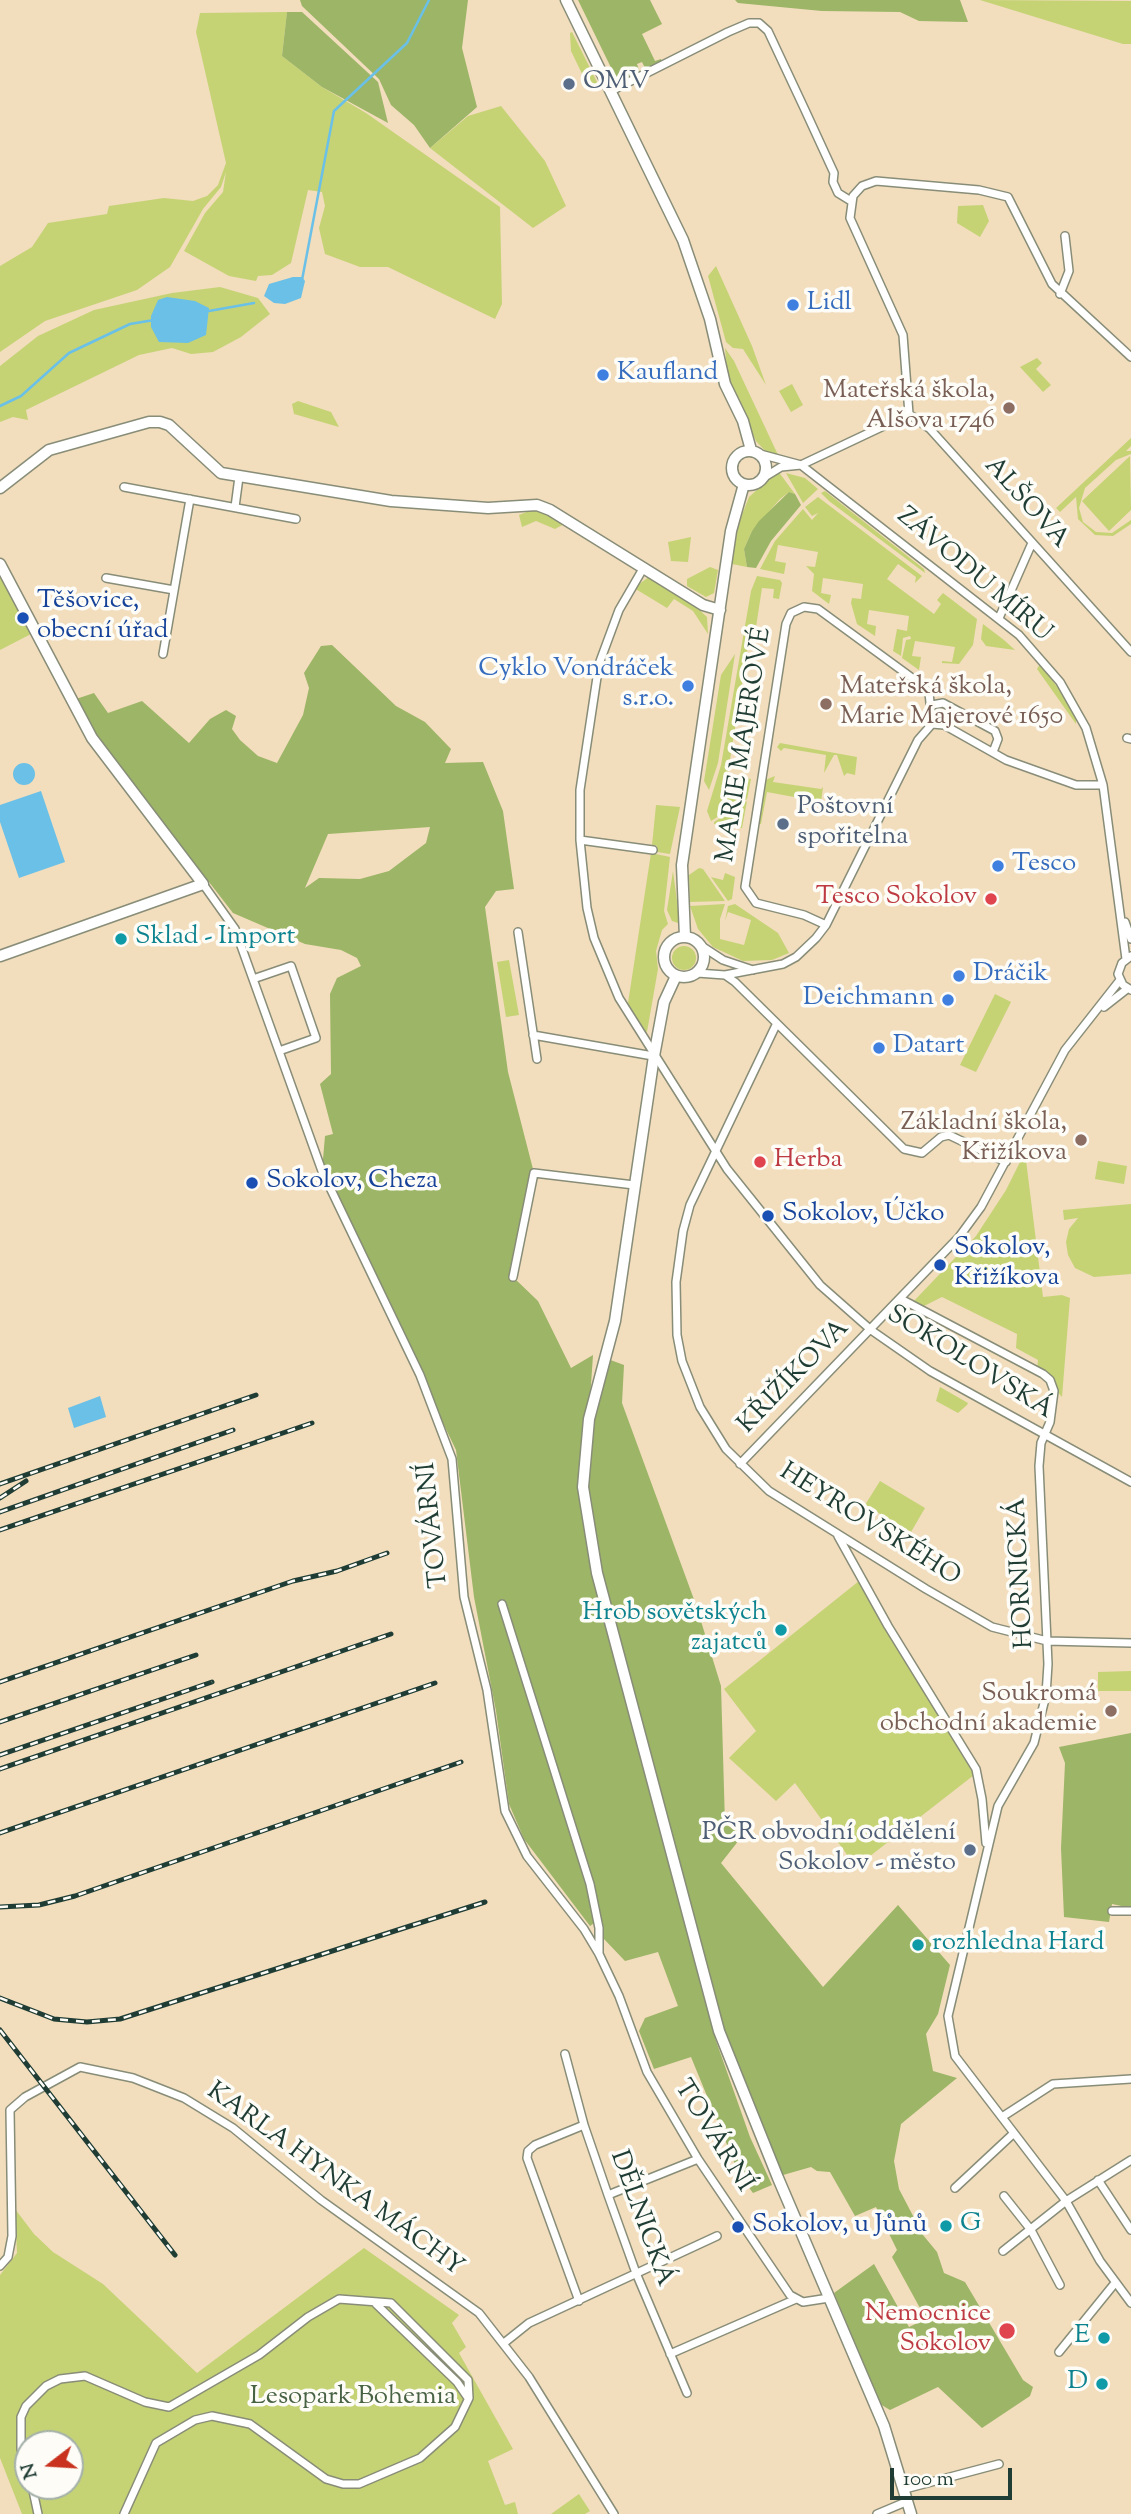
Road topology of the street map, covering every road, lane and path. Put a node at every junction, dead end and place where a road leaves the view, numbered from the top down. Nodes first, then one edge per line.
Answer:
1 (566, 0) edge
2 (611, 91) junction
3 (851, 201) junction
4 (1065, 236) dead end
5 (1060, 293) junction
6 (1131, 357) edge
7 (909, 414) junction
8 (755, 452) junction
9 (801, 465) junction
10 (239, 477) junction
11 (763, 478) junction
12 (744, 484) junction
13 (124, 487) dead end
14 (0, 488) edge
15 (190, 499) junction
16 (235, 508) junction
17 (296, 519) dead end
18 (1032, 543) junction
19 (0, 564) edge
20 (643, 567) junction
21 (106, 578) dead end
22 (174, 590) junction
23 (720, 610) junction
24 (999, 618) junction
25 (1131, 652) edge
26 (163, 654) dead end
27 (932, 705) junction
28 (932, 724) junction
29 (993, 752) junction
30 (1103, 785) junction
31 (580, 840) junction
32 (653, 850) dead end
33 (203, 884) junction
34 (1120, 908) junction
35 (826, 925) junction
36 (518, 932) dead end
37 (684, 937) junction
38 (1131, 939) edge
39 (701, 945) junction
40 (0, 957) edge
41 (1128, 958) edge
42 (757, 971) junction
43 (697, 973) junction
44 (725, 975) junction
45 (676, 976) junction
46 (253, 979) junction
47 (1120, 980) junction
48 (1129, 989) edge
49 (1095, 1014) junction
50 (776, 1024) junction
51 (533, 1035) junction
52 (279, 1051) junction
53 (654, 1056) junction
54 (537, 1059) dead end
55 (716, 1151) junction
56 (1006, 1162) junction
57 (634, 1185) junction
58 (513, 1277) dead end
59 (901, 1299) junction
60 (871, 1330) junction
61 (1044, 1435) junction
62 (740, 1464) junction
63 (1131, 1482) edge
64 (838, 1535) junction
65 (502, 1604) dead end
66 (1047, 1641) junction
67 (1131, 1643) edge
68 (986, 1847) junction
69 (1131, 1910) edge
70 (1112, 1911) dead end
71 (599, 1954) junction
72 (565, 2054) dead end
73 (1131, 2079) edge
74 (1002, 2117) junction
75 (584, 2125) junction
76 (1014, 2133) junction
77 (698, 2159) junction
78 (1131, 2160) edge
79 (1098, 2180) junction
80 (954, 2188) dead end
81 (608, 2195) junction
82 (1004, 2196) dead end
83 (1066, 2201) junction
84 (1031, 2230) junction
85 (1131, 2230) edge
86 (717, 2236) dead end
87 (1003, 2250) dead end
88 (0, 2266) edge
89 (636, 2273) junction
90 (1115, 2283) junction
91 (1060, 2285) dead end
92 (1131, 2289) edge
93 (1124, 2296) junction
94 (829, 2298) junction
95 (796, 2299) junction
96 (579, 2301) junction
97 (1131, 2303) edge
98 (504, 2343) junction
99 (1059, 2352) dead end
100 (670, 2354) junction
101 (687, 2393) dead end
102 (21, 2430) edge
103 (999, 2464) dead end
104 (905, 2489) junction
105 (908, 2501) junction
106 (124, 2514) edge
107 (614, 2514) edge
108 (877, 2514) edge
109 (911, 2514) edge

1 - 2 street
2 - 3 street
2 - 8 street
3 - 5 street
3 - 7 street
4 - 5 street
5 - 6 street
7 - 9 street
7 - 18 street, ALŠOVA
8 - 9 street, ZÁVODU MÍRU
8 - 11 street
8 - 12 street
9 - 11 street
9 - 24 street, ZÁVODU MÍRU
10 - 14 street
10 - 16 street
10 - 20 street
11 - 12 street
12 - 23 street
13 - 15 street
15 - 16 street
15 - 22 street
16 - 17 street
18 - 24 street
18 - 25 street, ALŠOVA
19 - 33 street
20 - 23 street
20 - 31 street, SOKOLOVSKÁ
21 - 22 street
22 - 26 street
23 - 37 street
24 - 30 street, ZÁVODU MÍRU
27 - 28 street
27 - 29 street
27 - 35 street, MARIE MAJEROVÉ
28 - 29 street
28 - 35 street
29 - 30 street
30 - 34 street, ZÁVODU MÍRU
31 - 32 street
31 - 53 street, SOKOLOVSKÁ
33 - 40 street
33 - 46 street, TOVÁRNÍ
34 - 38 street, ZÁVODU MÍRU
34 - 41 street, ZÁVODU MÍRU
35 - 42 street
36 - 51 street
37 - 39 street
37 - 45 street
39 - 42 street
39 - 43 street
41 - 47 street
42 - 44 street
43 - 44 street
43 - 45 street
44 - 50 street
45 - 53 street
46 - 52 street, TOVÁRNÍ
46 - 52 street
47 - 48 street
47 - 49 street, KŘIŽÍKOVA
48 - 49 street, KŘIŽÍKOVA
49 - 56 street, KŘIŽÍKOVA
50 - 55 street, HEYROVSKÉHO
50 - 56 street
51 - 53 street
51 - 54 street
52 - 71 street, TOVÁRNÍ
53 - 55 street, SOKOLOVSKÁ
53 - 57 street
55 - 60 street, SOKOLOVSKÁ
55 - 62 street, HEYROVSKÉHO
56 - 59 street, KŘIŽÍKOVA
57 - 58 street
57 - 94 street
59 - 60 street, KŘIŽÍKOVA
59 - 61 street, HORNICKÁ
60 - 61 street, SOKOLOVSKÁ
60 - 62 street, KŘIŽÍKOVA
61 - 63 street, SOKOLOVSKÁ
61 - 66 street, HORNICKÁ
62 - 64 street, HEYROVSKÉHO
64 - 66 street, HEYROVSKÉHO
64 - 68 street
65 - 71 street, TOVÁRNÍ
66 - 67 street, HEYROVSKÉHO
66 - 68 street, HORNICKÁ
68 - 74 street, HORNICKÁ
69 - 70 street
71 - 77 street, TOVÁRNÍ
72 - 75 street, DĚLNICKÁ
73 - 74 street
74 - 76 street, HORNICKÁ
75 - 81 street, DĚLNICKÁ
75 - 96 street
76 - 80 street
76 - 83 street, HORNICKÁ
77 - 81 street
77 - 95 street, TOVÁRNÍ
78 - 79 street
79 - 83 street
79 - 85 street
81 - 89 street, DĚLNICKÁ
82 - 84 street
83 - 84 street
83 - 90 street, HORNICKÁ
84 - 87 street
84 - 91 street
86 - 89 street
88 - 98 street, KARLA HYNKA MÁCHY
89 - 96 street
89 - 100 street, DĚLNICKÁ
90 - 93 street, HORNICKÁ
90 - 99 street
92 - 93 street
93 - 97 street, HORNICKÁ
94 - 95 street
94 - 104 street
95 - 100 street
96 - 98 street
98 - 107 street, KARLA HYNKA MÁCHY
100 - 101 street, DĚLNICKÁ
102 - 106 street
103 - 104 street
104 - 105 street
105 - 108 street
105 - 109 street

